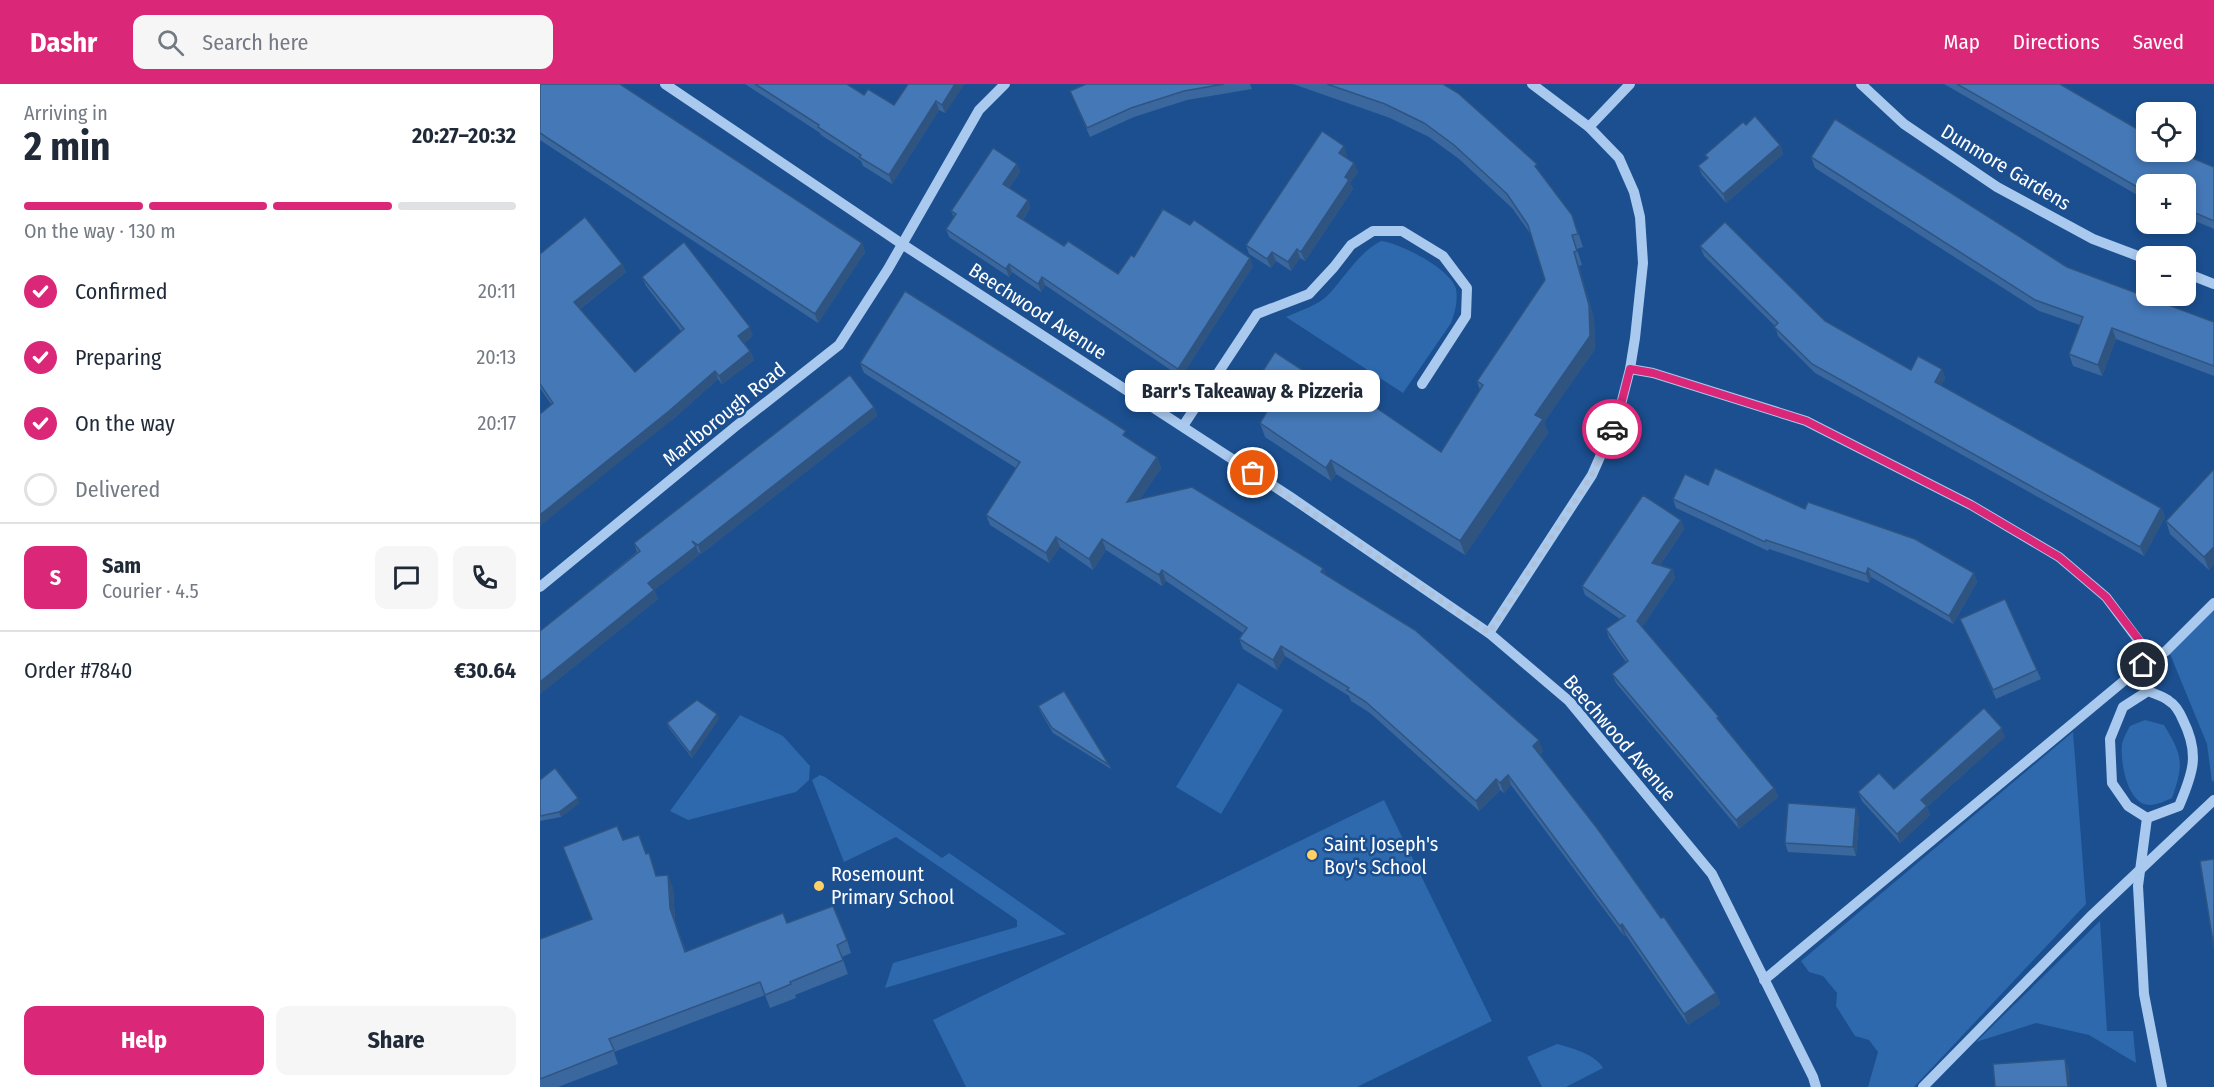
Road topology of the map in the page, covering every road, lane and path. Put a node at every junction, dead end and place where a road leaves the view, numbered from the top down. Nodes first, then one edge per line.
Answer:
1 (665, 84) edge
2 (1005, 84) edge
3 (1532, 84) edge
4 (1630, 84) edge
5 (1861, 84) edge
6 (1589, 127) junction
7 (902, 244) junction
8 (2136, 255) edge
9 (2196, 277) edge
10 (2214, 284) edge
11 (1630, 369) junction
12 (1422, 384) dead end
13 (1183, 426) junction
14 (540, 587) edge
15 (2214, 603) edge
16 (1489, 633) junction
17 (2143, 665) junction
18 (2148, 691) junction
19 (2214, 800) edge
20 (2146, 818) junction
21 (2140, 872) junction
22 (1764, 980) junction
23 (1816, 1087) edge
24 (1923, 1087) edge
25 (2162, 1087) edge

1 - 7 street, Beechwood Avenue
2 - 7 street, Marlborough Road
3 - 6 street
4 - 6 street
5 - 8 street, Dunmore Gardens
6 - 11 street
7 - 13 street, Beechwood Avenue
7 - 14 street, Marlborough Road
9 - 10 street
11 - 16 street
11 - 17 street
12 - 13 street
13 - 16 street, Beechwood Avenue
15 - 17 street
16 - 22 street, Beechwood Avenue
17 - 18 street
17 - 22 street
18 - 20 street
18 - 20 street
19 - 21 street
20 - 21 street
21 - 24 street
21 - 25 street
22 - 23 street, Beechwood Avenue

